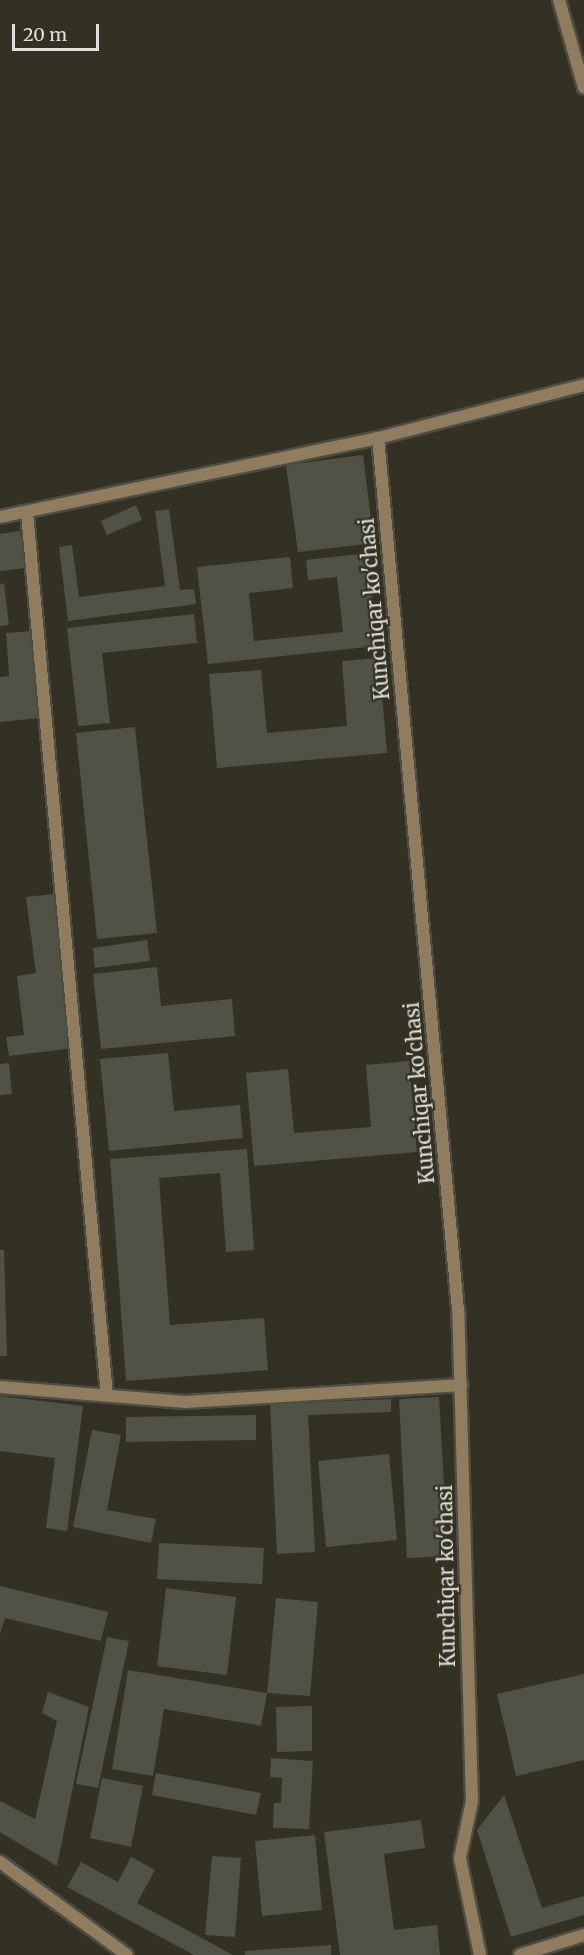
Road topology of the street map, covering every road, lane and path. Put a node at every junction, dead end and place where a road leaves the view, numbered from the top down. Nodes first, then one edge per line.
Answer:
1 (559, 0) edge
2 (584, 88) edge
3 (584, 385) edge
4 (378, 438) junction
5 (27, 513) junction
6 (0, 517) edge
7 (461, 1385) junction
8 (0, 1387) edge
9 (107, 1395) junction
10 (0, 1862) edge
11 (584, 1935) edge
12 (127, 1955) edge
13 (480, 1955) edge
14 (520, 1955) edge

1 - 2 street
3 - 4 street
4 - 5 street
4 - 7 street, Kunchiqar ko'chasi
5 - 6 street
5 - 9 street
7 - 9 street
7 - 13 street, Kunchiqar ko'chasi
8 - 9 street
10 - 12 street
11 - 14 street

